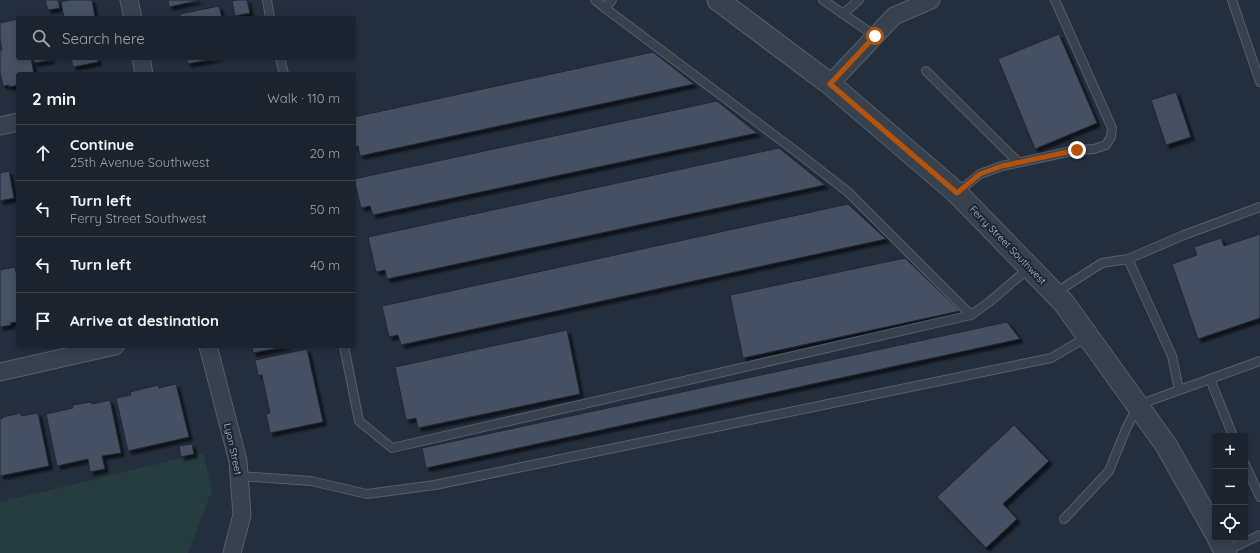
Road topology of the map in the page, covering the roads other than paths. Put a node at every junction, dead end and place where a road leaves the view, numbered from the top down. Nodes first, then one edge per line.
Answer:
1 (129, 0) edge
2 (266, 0) edge
3 (596, 0) edge
4 (612, 0) edge
5 (718, 0) edge
6 (823, 0) edge
7 (859, 0) edge
8 (931, 0) edge
9 (1055, 0) edge
10 (1232, 0) edge
11 (605, 8) junction
12 (843, 14) junction
13 (133, 16) edge
14 (270, 16) edge
15 (875, 36) junction
16 (141, 60) edge
17 (280, 60) edge
18 (926, 71) dead end
19 (144, 72) edge
20 (284, 72) edge
21 (1260, 82) edge
22 (830, 84) junction
23 (16, 122) edge
24 (0, 126) edge
25 (1018, 162) junction
26 (957, 193) junction
27 (1260, 207) edge
28 (1128, 260) junction
29 (1029, 267) junction
30 (1055, 292) junction
31 (971, 315) junction
32 (1088, 336) junction
33 (106, 348) edge
34 (209, 348) edge
35 (344, 348) edge
36 (1260, 362) edge
37 (0, 372) edge
38 (1210, 380) junction
39 (1179, 390) junction
40 (1138, 405) junction
41 (1232, 433) edge
42 (1247, 469) edge
43 (239, 476) junction
44 (1260, 497) edge
45 (1064, 519) dead end
46 (1212, 527) edge
47 (1260, 535) edge
48 (1223, 548) edge
49 (232, 553) edge

1 - 13 street
2 - 14 lane
3 - 11 lane
4 - 11 lane
5 - 22 street, Ferry Street Southwest
6 - 12 lane
7 - 12 lane
8 - 15 street
9 - 25 lane
10 - 21 lane
11 - 31 lane
12 - 15 lane
15 - 22 street
16 - 19 street
17 - 20 lane
18 - 25 lane
22 - 26 street, Ferry Street Southwest
23 - 24 street
25 - 26 lane
26 - 29 street, Ferry Street Southwest
27 - 28 lane
28 - 30 lane
28 - 39 lane
29 - 30 street, Ferry Street Southwest
29 - 31 lane
30 - 32 street, Ferry Street Southwest
31 - 35 lane
32 - 40 street, Ferry Street Southwest
32 - 43 lane
33 - 37 street
34 - 43 street, Lyon Street
36 - 38 lane
38 - 39 lane
38 - 41 lane
39 - 40 lane
40 - 45 lane
40 - 46 street, Ferry Street Southwest
42 - 44 lane
43 - 49 street, Lyon Street
47 - 48 lane

